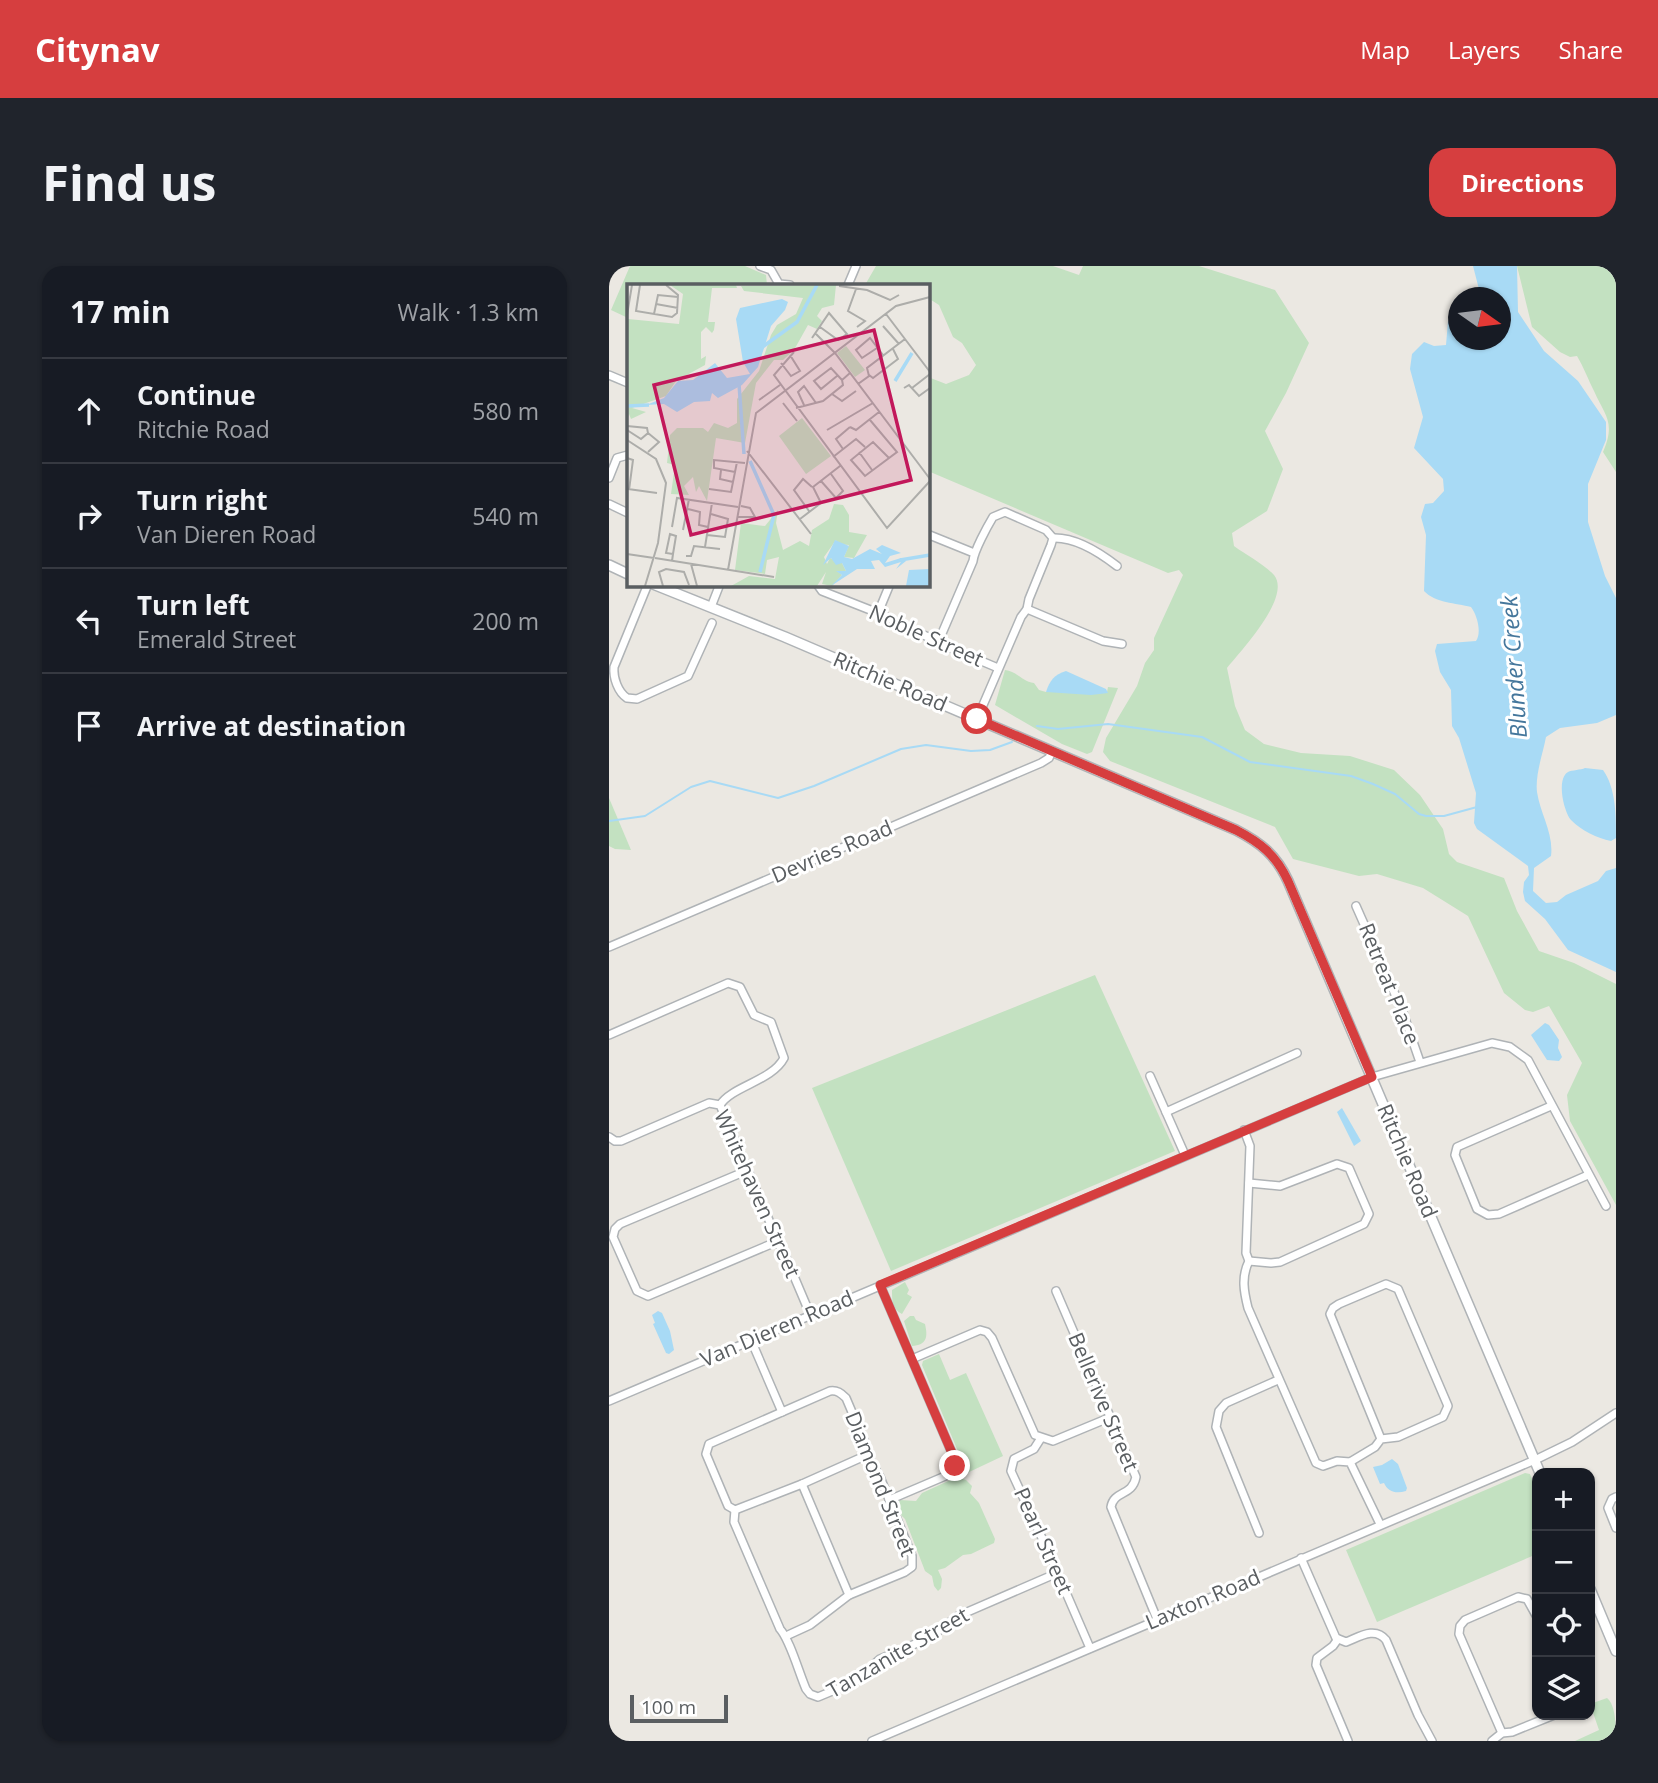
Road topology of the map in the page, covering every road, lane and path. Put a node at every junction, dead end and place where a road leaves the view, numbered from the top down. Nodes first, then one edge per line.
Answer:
1 (760, 266) edge
2 (856, 266) edge
3 (778, 284) edge
4 (848, 284) edge
5 (609, 375) edge
6 (627, 383) edge
7 (613, 448) dead end
8 (627, 454) edge
9 (617, 458) junction
10 (609, 478) edge
11 (609, 504) edge
12 (627, 513) edge
13 (929, 535) edge
14 (1053, 538) junction
15 (974, 553) junction
16 (609, 565) edge
17 (1117, 566) dead end
18 (627, 574) edge
19 (650, 586) edge
20 (656, 586) edge
21 (719, 586) edge
22 (818, 586) edge
23 (889, 586) edge
24 (711, 607) junction
25 (1027, 609) junction
26 (878, 613) junction
27 (712, 623) dead end
28 (940, 638) junction
29 (1122, 644) dead end
30 (998, 668) junction
31 (977, 719) junction
32 (1052, 751) junction
33 (1356, 906) dead end
34 (609, 947) edge
35 (609, 1035) edge
36 (1297, 1053) dead end
37 (1420, 1062) junction
38 (1150, 1076) dead end
39 (1372, 1077) junction
40 (720, 1105) junction
41 (1551, 1106) junction
42 (1166, 1112) junction
43 (1244, 1130) junction
44 (609, 1137) edge
45 (1185, 1155) junction
46 (746, 1171) junction
47 (1588, 1175) junction
48 (1249, 1183) junction
49 (1606, 1206) dead end
50 (776, 1242) junction
51 (1249, 1261) junction
52 (880, 1285) junction
53 (1056, 1291) dead end
54 (810, 1314) junction
55 (751, 1340) junction
56 (912, 1359) junction
57 (1278, 1380) junction
58 (609, 1401) edge
59 (782, 1412) junction
60 (1616, 1413) edge
61 (1111, 1417) junction
62 (1041, 1438) junction
63 (1381, 1438) junction
64 (867, 1455) junction
65 (1535, 1460) junction
66 (1350, 1462) junction
67 (1539, 1468) edge
68 (802, 1484) junction
69 (1616, 1497) edge
70 (889, 1500) junction
71 (735, 1510) junction
72 (1380, 1524) junction
73 (1616, 1528) edge
74 (1259, 1532) dead end
75 (1301, 1558) junction
76 (1055, 1574) junction
77 (1592, 1594) edge
78 (849, 1595) junction
79 (1532, 1608) edge
80 (1157, 1619) junction
81 (786, 1636) junction
82 (1338, 1639) junction
83 (1090, 1648) junction
84 (1616, 1651) edge
85 (1542, 1720) edge
86 (1501, 1733) junction
87 (872, 1741) edge
88 (1348, 1741) edge
89 (1432, 1741) edge
90 (1492, 1741) edge

1 - 3 street
2 - 4 street
5 - 6 street
7 - 9 street
8 - 9 street
9 - 10 street
11 - 12 street
13 - 15 street
14 - 15 street
14 - 17 street
14 - 25 street
15 - 28 street
16 - 18 street
19 - 27 street
20 - 24 street, Ritchie Road
21 - 24 street
22 - 26 street, Noble Street
23 - 26 street
24 - 31 street, Ritchie Road
25 - 29 street
25 - 30 street
26 - 28 street, Noble Street
28 - 30 street, Noble Street
30 - 31 street
31 - 32 street, Ritchie Road
32 - 34 street, Devries Road
32 - 39 street, Ritchie Road
33 - 37 street, Retreat Place
35 - 40 street
36 - 42 street
37 - 39 street, Van Dieren Road
37 - 41 street, Van Dieren Road
38 - 42 street
39 - 43 street, Van Dieren Road
39 - 65 street, Ritchie Road
40 - 44 street, Whitehaven Street
40 - 46 street, Whitehaven Street
41 - 47 street, Van Dieren Road
41 - 47 street
42 - 45 street
43 - 45 street, Van Dieren Road
43 - 48 street
45 - 52 street, Van Dieren Road
46 - 50 street, Whitehaven Street
46 - 50 street
47 - 49 street, Van Dieren Road
48 - 51 street
48 - 51 street
50 - 54 street, Whitehaven Street
51 - 57 street
52 - 54 street, Van Dieren Road
52 - 56 street
53 - 61 street, Bellerive Street
54 - 55 street, Van Dieren Road
55 - 58 street, Van Dieren Road
55 - 59 street
56 - 62 street
56 - 70 street
57 - 66 street
57 - 74 street
59 - 64 street, Diamond Street
59 - 71 street, Diamond Street
60 - 65 street, Laxton Road
61 - 62 street, Pearl Street
61 - 80 street, Bellerive Street
62 - 76 street, Pearl Street
63 - 63 street
63 - 66 street
64 - 68 street
64 - 70 street, Diamond Street
65 - 67 street, Ritchie Road
65 - 72 street, Laxton Road
66 - 72 street
68 - 71 street
68 - 78 street
69 - 73 street
70 - 78 street, Diamond Street
71 - 81 street, Tanzanite Street
72 - 75 street, Laxton Road
75 - 80 street, Laxton Road
75 - 82 street
76 - 81 street, Tanzanite Street
76 - 83 street, Pearl Street
77 - 84 street
78 - 81 street, Diamond Street
79 - 86 street
80 - 83 street, Laxton Road
82 - 88 street
82 - 89 street
83 - 87 street, Laxton Road
85 - 86 street
86 - 90 street

